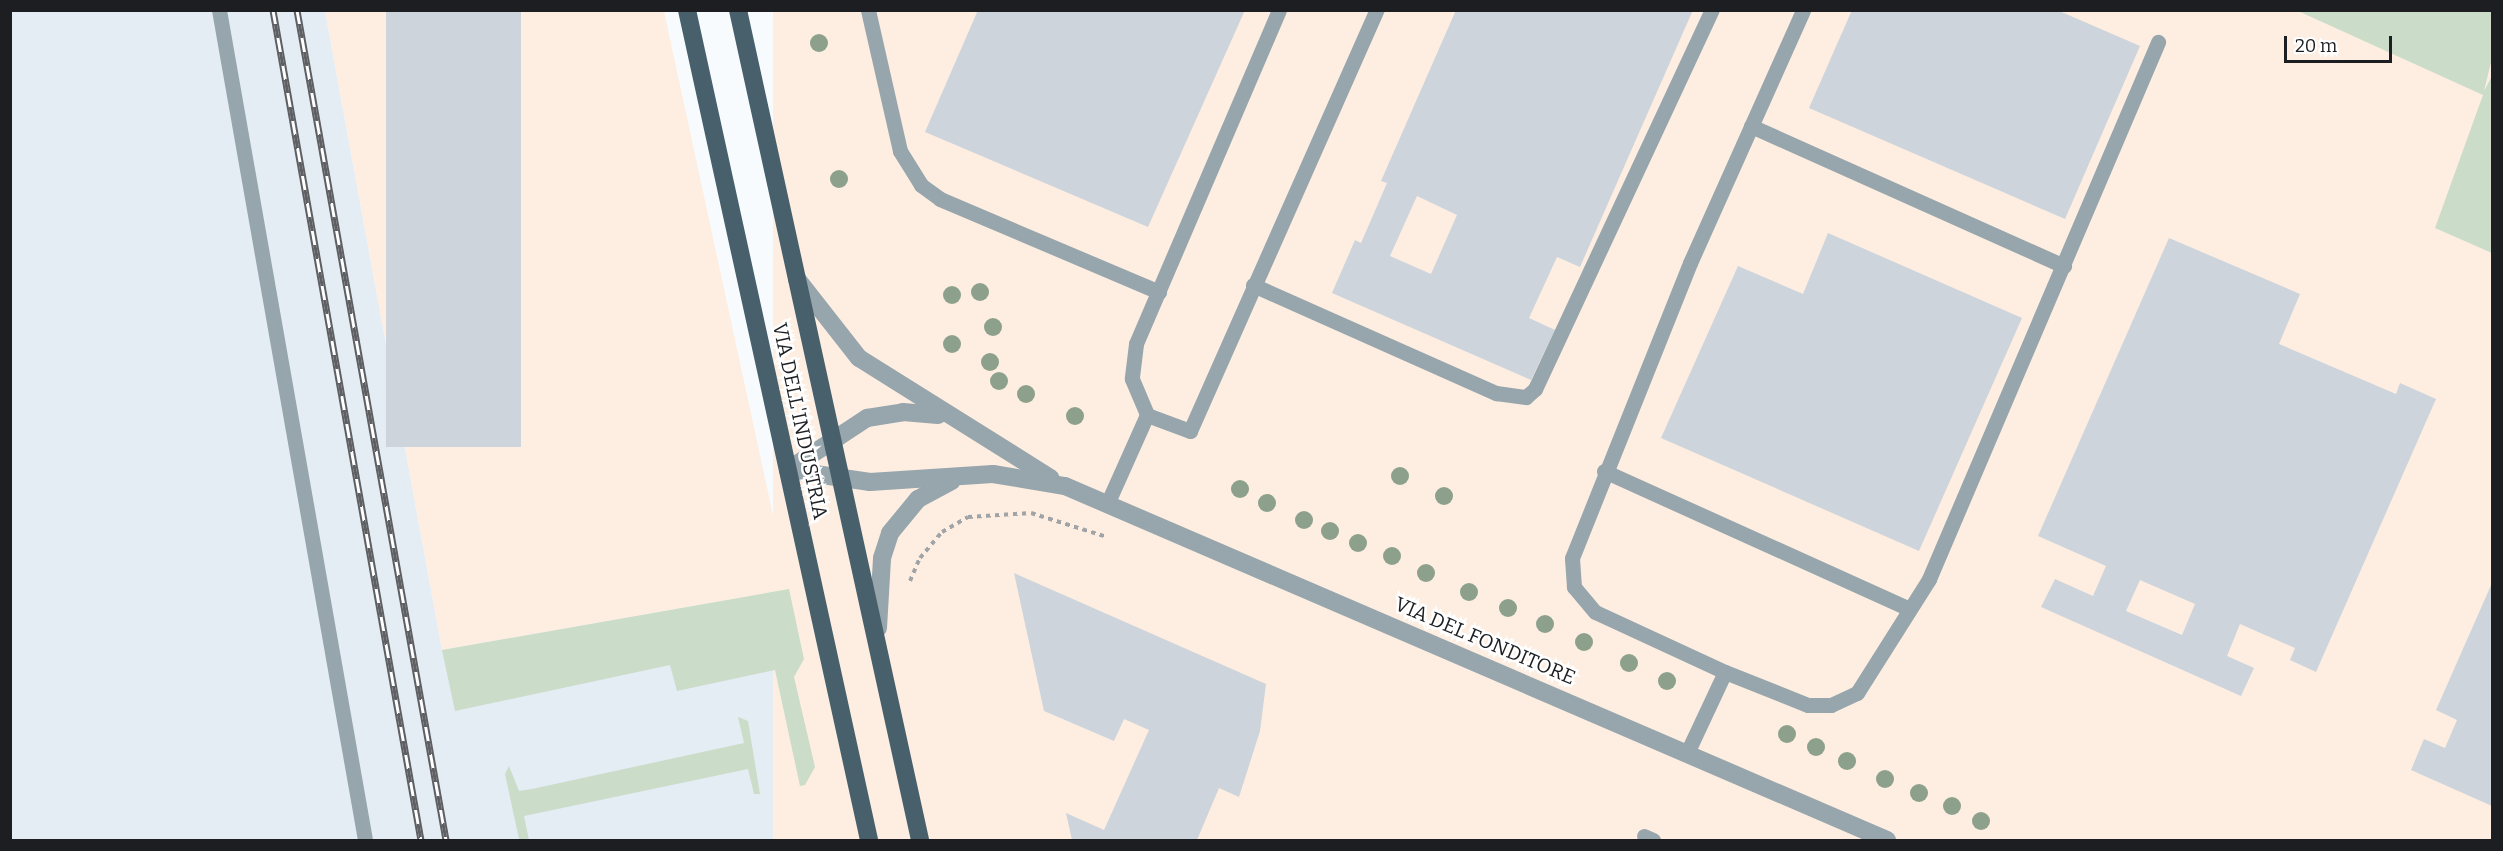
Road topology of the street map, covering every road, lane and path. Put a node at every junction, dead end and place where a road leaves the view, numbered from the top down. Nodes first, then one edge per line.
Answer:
1 (219, 10) edge
2 (687, 10) edge
3 (738, 10) edge
4 (868, 10) edge
5 (1279, 10) edge
6 (1377, 10) edge
7 (1712, 10) edge
8 (1803, 10) edge
9 (2158, 42) dead end
10 (1751, 126) junction
11 (2064, 267) junction
12 (795, 277) junction
13 (1253, 285) junction
14 (1159, 292) junction
15 (1147, 415) junction
16 (949, 417) junction
17 (831, 439) junction
18 (788, 470) junction
19 (1604, 471) junction
20 (968, 474) junction
21 (840, 479) junction
22 (1065, 486) junction
23 (1108, 502) junction
24 (1112, 539) dead end
25 (907, 588) dead end
26 (1909, 609) junction
27 (878, 654) junction
28 (1725, 672) junction
29 (1687, 753) junction
30 (365, 840) edge
31 (869, 840) edge
32 (920, 840) edge
33 (1887, 840) edge

1 - 30 lane
2 - 18 main road, VIA DELL'INDUSTRIA
3 - 12 main road, VIA DELL'INDUSTRIA
4 - 14 lane
5 - 14 lane
6 - 13 lane
7 - 13 lane
8 - 10 lane
9 - 11 lane
10 - 11 lane
10 - 19 lane
11 - 26 lane
12 - 16 street, VIA DEL FONDITORE
12 - 17 main road, VIA DELL'INDUSTRIA
13 - 15 lane
14 - 15 lane
15 - 23 lane
16 - 17 street, VIA DEL FONDITORE
16 - 22 street, VIA DEL FONDITORE
17 - 18 street, VIA DEL FONDITORE
17 - 21 main road, VIA DELL'INDUSTRIA
18 - 21 street, VIA DEL FONDITORE
18 - 31 main road, VIA DELL'INDUSTRIA
19 - 26 lane
19 - 28 lane
20 - 21 street, VIA DEL FONDITORE
20 - 22 street, VIA DEL FONDITORE
20 - 27 street
21 - 27 main road, VIA DELL'INDUSTRIA
22 - 23 street, VIA DEL FONDITORE
23 - 29 street, VIA DEL FONDITORE
24 - 25 path
26 - 28 lane
27 - 32 main road, VIA DELL'INDUSTRIA
28 - 29 lane
29 - 33 street, VIA DEL FONDITORE

